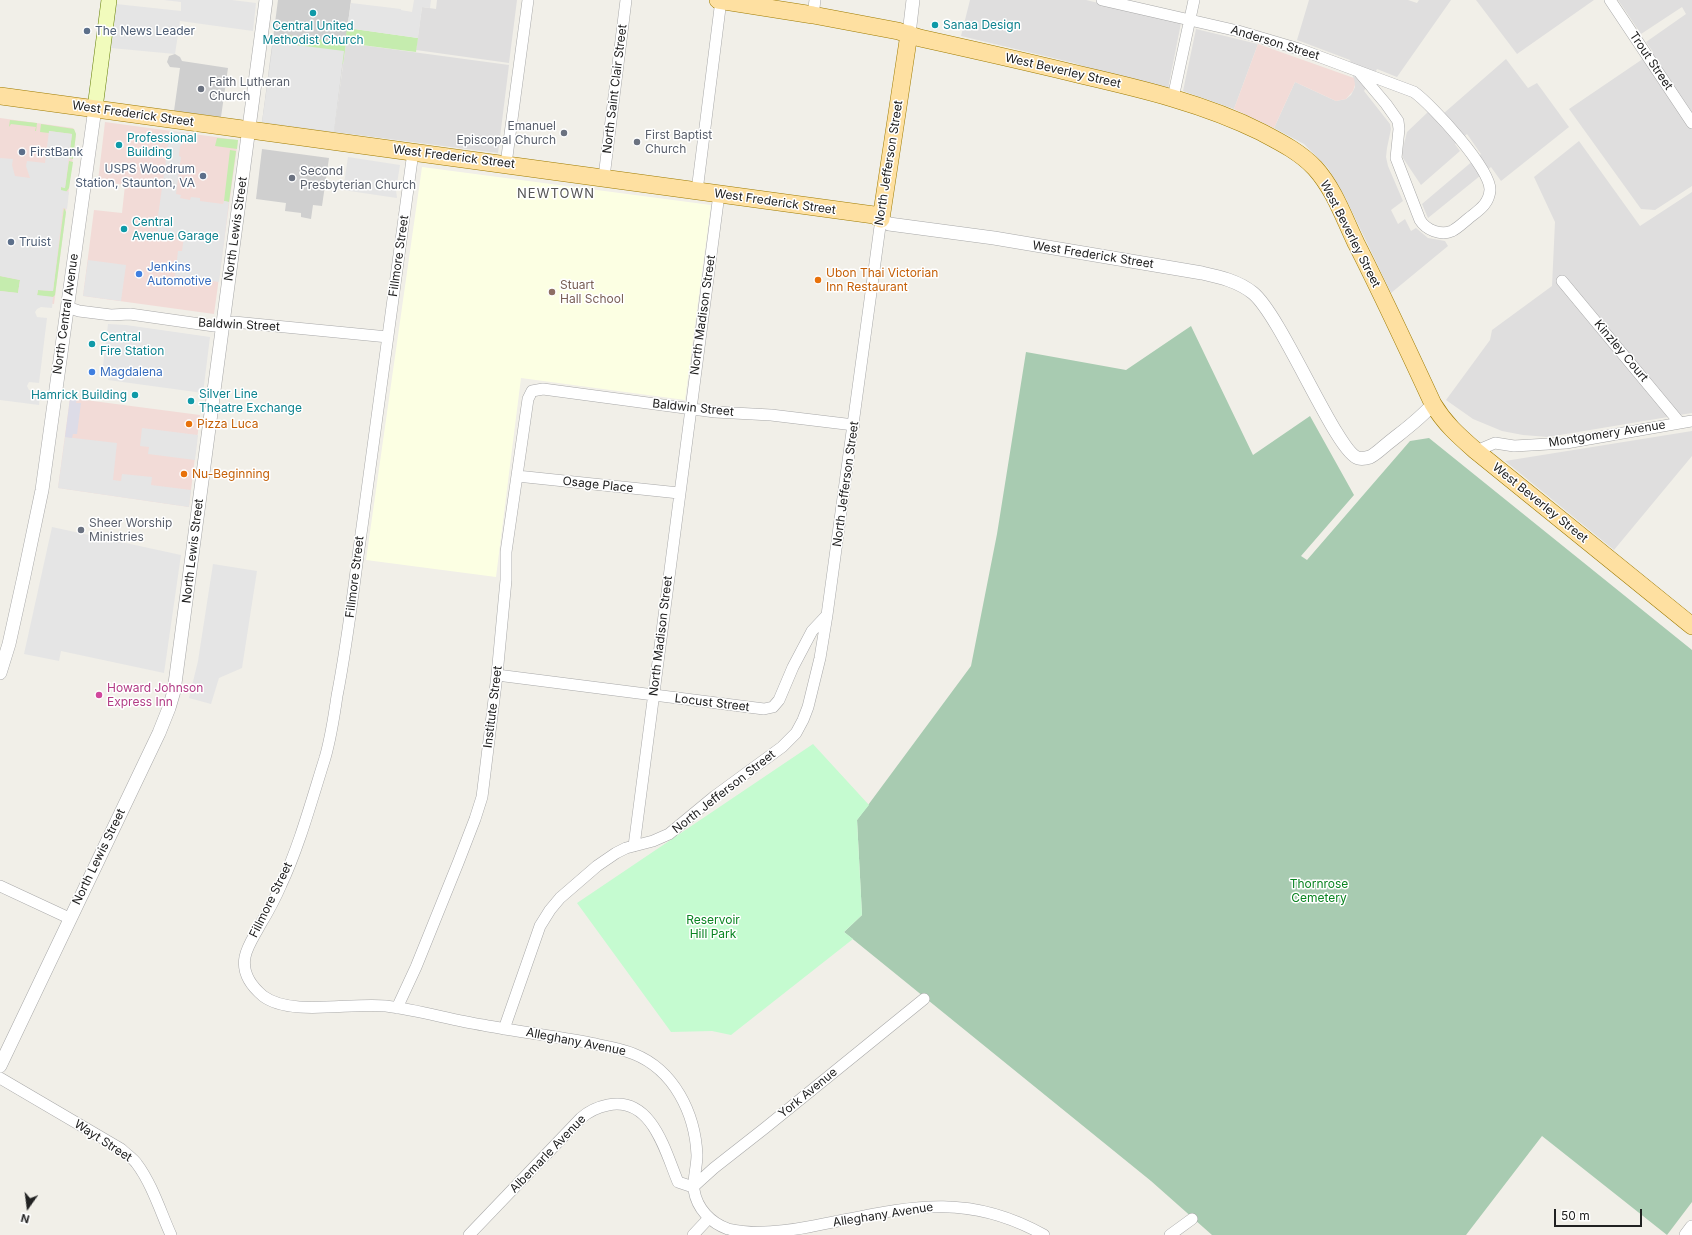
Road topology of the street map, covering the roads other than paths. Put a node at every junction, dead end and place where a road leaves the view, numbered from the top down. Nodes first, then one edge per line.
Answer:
1 (109, 0) edge
2 (266, 0) edge
3 (528, 0) edge
4 (626, 0) edge
5 (720, 0) edge
6 (913, 0) edge
7 (1102, 0) edge
8 (1194, 0) edge
9 (1610, 0) edge
10 (814, 8) edge
11 (1190, 20) junction
12 (909, 34) junction
13 (1359, 72) junction
14 (0, 96) edge
15 (1173, 98) junction
16 (95, 108) junction
17 (1692, 123) edge
18 (250, 130) junction
19 (413, 152) junction
20 (506, 164) junction
21 (604, 177) junction
22 (696, 191) junction
23 (719, 194) junction
24 (881, 219) junction
25 (1562, 280) dead end
26 (67, 308) junction
27 (223, 324) junction
28 (388, 337) junction
29 (532, 391) joint
30 (1433, 404) junction
31 (690, 408) junction
32 (1692, 420) edge
33 (1680, 422) junction
34 (854, 425) junction
35 (1476, 451) junction
36 (516, 476) junction
37 (679, 494) junction
38 (828, 615) junction
39 (1692, 626) edge
40 (0, 672) edge
41 (497, 675) junction
42 (653, 695) junction
43 (634, 846) junction
44 (0, 886) edge
45 (69, 918) junction
46 (252, 985) joint
47 (924, 999) dead end
48 (397, 1008) junction
49 (504, 1029) junction
50 (0, 1066) edge
51 (0, 1078) edge
52 (693, 1187) junction
53 (708, 1219) junction
54 (1192, 1219) dead end
55 (1692, 1227) edge
56 (762, 1234) edge
57 (171, 1235) edge
58 (468, 1235) edge
59 (693, 1235) edge
60 (1044, 1235) edge
61 (1170, 1235) edge
62 (1686, 1235) edge

1 - 16 main road, North Central Avenue
2 - 18 street, North Lewis Street
3 - 20 street
4 - 21 street, North Saint Clair Street
5 - 10 main road, West Beverley Street
5 - 22 street
6 - 12 street
7 - 11 street, Anderson Street
8 - 11 street
9 - 17 street, Trout Street
10 - 12 main road, West Beverley Street
11 - 13 street, Anderson Street
11 - 15 street
12 - 15 main road, West Beverley Street
12 - 24 main road, North Jefferson Street
13 - 13 street, Anderson Street
14 - 16 main road, West Frederick Street
15 - 30 main road, West Beverley Street
16 - 18 main road, West Frederick Street
16 - 26 street, North Central Avenue
18 - 19 main road, West Frederick Street
18 - 27 street, North Lewis Street
19 - 20 main road, West Frederick Street
19 - 28 street, Fillmore Street
20 - 21 main road, West Frederick Street
21 - 22 main road, West Frederick Street
22 - 23 main road, West Frederick Street
23 - 24 main road, West Frederick Street
23 - 31 street, North Madison Street
24 - 30 street, West Frederick Street
24 - 34 street, North Jefferson Street
25 - 33 street, Kinzley Court
26 - 27 street, Baldwin Street
26 - 40 street, North Central Avenue
27 - 28 street, Baldwin Street
27 - 45 street, North Lewis Street
28 - 46 street, Fillmore Street
29 - 31 street, Baldwin Street
29 - 36 street, Institute Street
30 - 35 main road, West Beverley Street
31 - 34 street, Baldwin Street
31 - 37 street, North Madison Street
32 - 33 street, Montgomery Avenue
33 - 35 street, Montgomery Avenue
34 - 38 street, North Jefferson Street
35 - 39 main road, West Beverley Street
36 - 37 street, Osage Place
36 - 41 street, Institute Street
37 - 42 street, North Madison Street
38 - 42 street, Locust Street
38 - 43 street, North Jefferson Street
41 - 42 street, Locust Street
41 - 48 street, Institute Street
42 - 43 street, North Madison Street
43 - 49 street
44 - 45 street
45 - 50 street, North Lewis Street
46 - 48 street, Alleghany Avenue
47 - 52 street, York Avenue
48 - 49 street, Alleghany Avenue
49 - 52 street, Alleghany Avenue
51 - 57 street, Wayt Street
52 - 53 street, Alleghany Avenue
52 - 58 street, Albemarle Avenue
53 - 56 street, Alleghany Avenue
53 - 59 street
54 - 61 street
55 - 62 street
56 - 60 street, Alleghany Avenue

